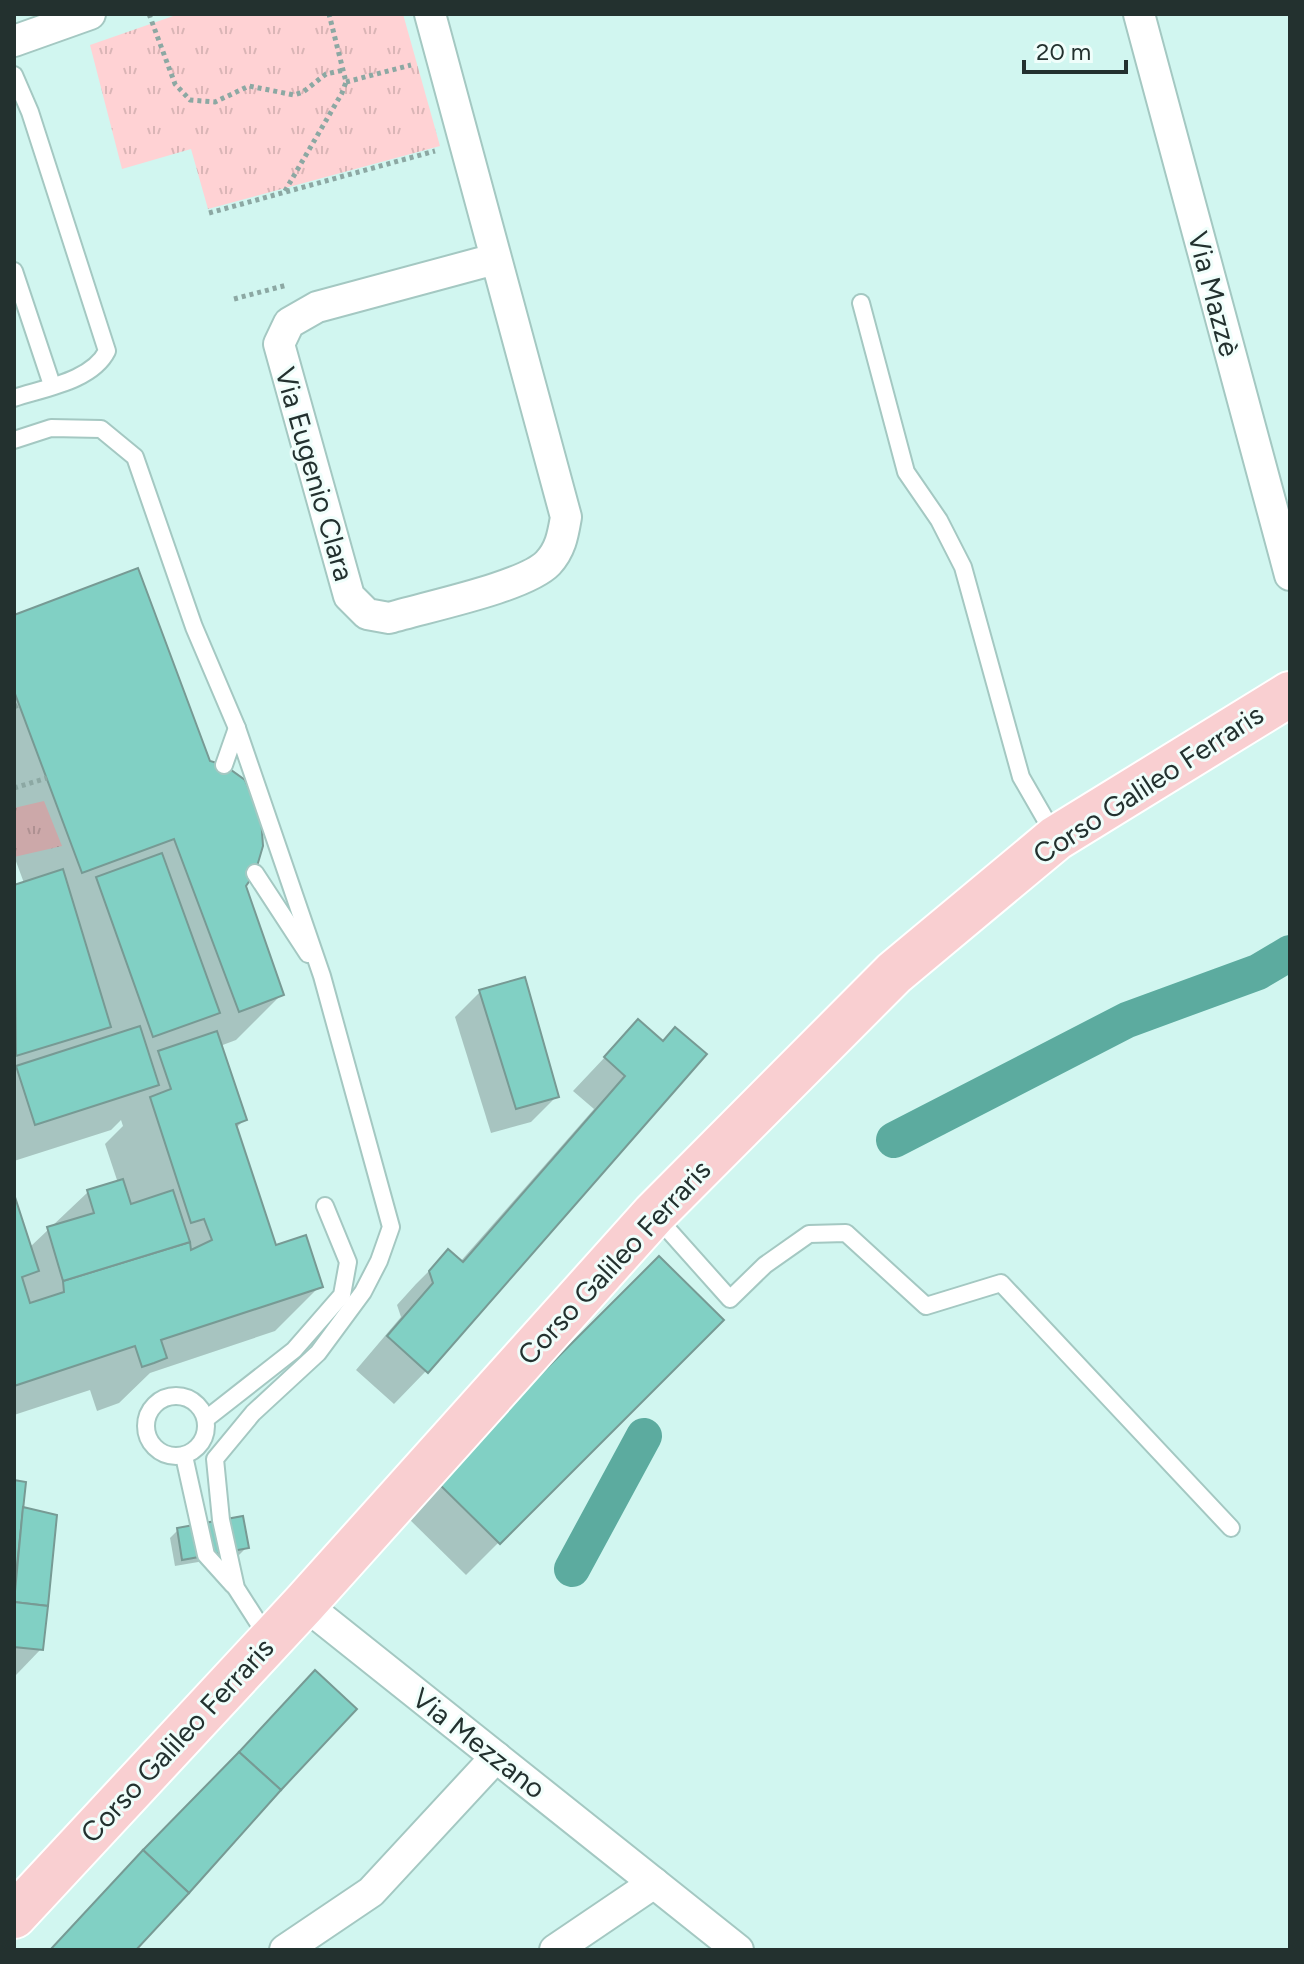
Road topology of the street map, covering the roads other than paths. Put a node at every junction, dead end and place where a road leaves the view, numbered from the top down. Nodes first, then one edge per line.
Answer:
1 (90, 14) edge
2 (430, 14) edge
3 (1139, 14) edge
4 (14, 41) edge
5 (14, 75) edge
6 (495, 259) junction
7 (14, 271) edge
8 (861, 303) dead end
9 (52, 385) junction
10 (14, 398) edge
11 (14, 440) edge
12 (1290, 575) edge
13 (1290, 694) edge
14 (237, 728) junction
15 (224, 765) dead end
16 (1056, 838) junction
17 (255, 873) dead end
18 (322, 976) junction
19 (325, 1206) dead end
20 (654, 1214) junction
21 (206, 1419) junction
22 (184, 1456) junction
23 (1231, 1528) dead end
24 (236, 1588) junction
25 (304, 1604) junction
26 (270, 1641) junction
27 (496, 1757) junction
28 (654, 1883) junction
29 (14, 1916) edge
30 (285, 1950) edge
31 (555, 1950) edge
32 (738, 1950) edge

1 - 4 street
2 - 6 street, Via Eugenio Clara
3 - 12 street, Via Mazzè
5 - 9 lane
6 - 6 street, Via Eugenio Clara
7 - 9 lane
8 - 16 lane
9 - 10 lane
11 - 14 lane
13 - 16 main road, Corso Galileo Ferraris
14 - 15 lane
14 - 18 lane
16 - 20 main road, Corso Galileo Ferraris
17 - 18 lane
18 - 24 lane
19 - 21 lane
20 - 23 lane
20 - 25 main road, Corso Galileo Ferraris
21 - 22 lane
21 - 22 lane
22 - 24 lane
24 - 26 lane
25 - 26 main road, Corso Galileo Ferraris
25 - 27 street, Via Mezzano
26 - 29 main road, Corso Galileo Ferraris
27 - 28 street, Via Mezzano
27 - 30 street
28 - 31 street
28 - 32 street, Via Mezzano

